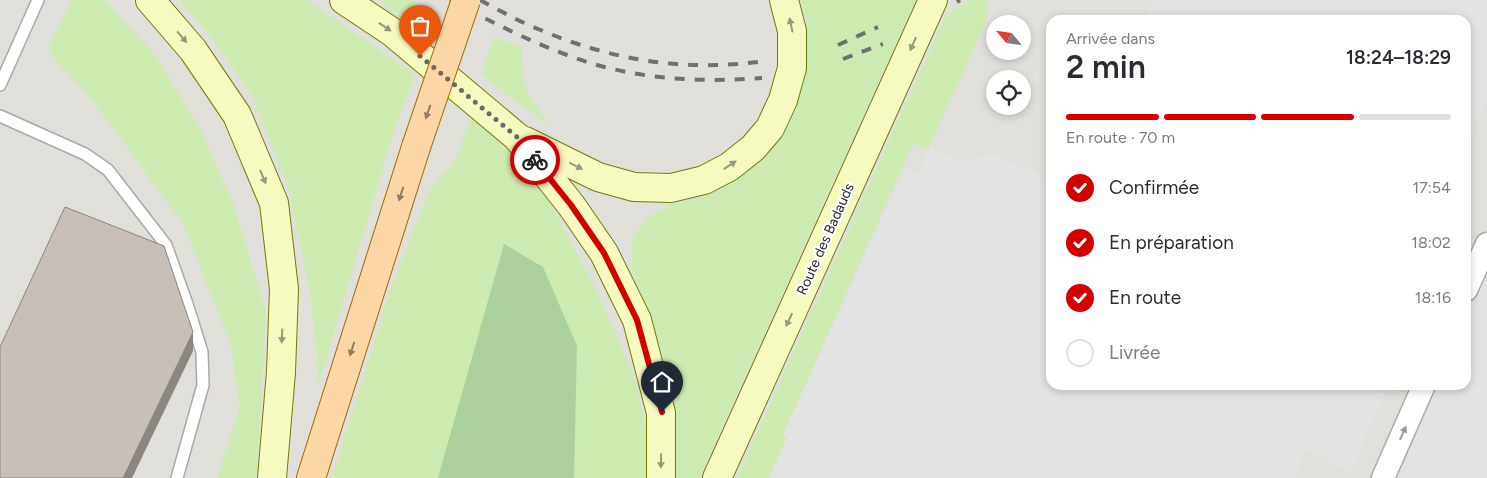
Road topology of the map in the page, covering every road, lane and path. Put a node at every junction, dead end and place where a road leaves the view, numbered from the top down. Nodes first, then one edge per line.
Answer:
1 (38, 0) edge
2 (150, 0) edge
3 (344, 0) edge
4 (466, 0) edge
5 (784, 0) edge
6 (933, 0) edge
7 (0, 86) edge
8 (0, 116) edge
9 (517, 137) junction
10 (1487, 244) edge
11 (1471, 279) edge
12 (1422, 390) edge
13 (177, 478) edge
14 (272, 478) edge
15 (311, 478) edge
16 (661, 478) edge
17 (717, 478) edge
18 (1383, 478) edge

1 - 7 lane
2 -> 14 main road
3 -> 9 main road
4 -> 15 main road, bridge
9 -> 5 main road
6 -> 17 main road, Route des Badauds
8 - 13 lane
9 -> 16 main road
10 - 11 street
18 -> 12 street

